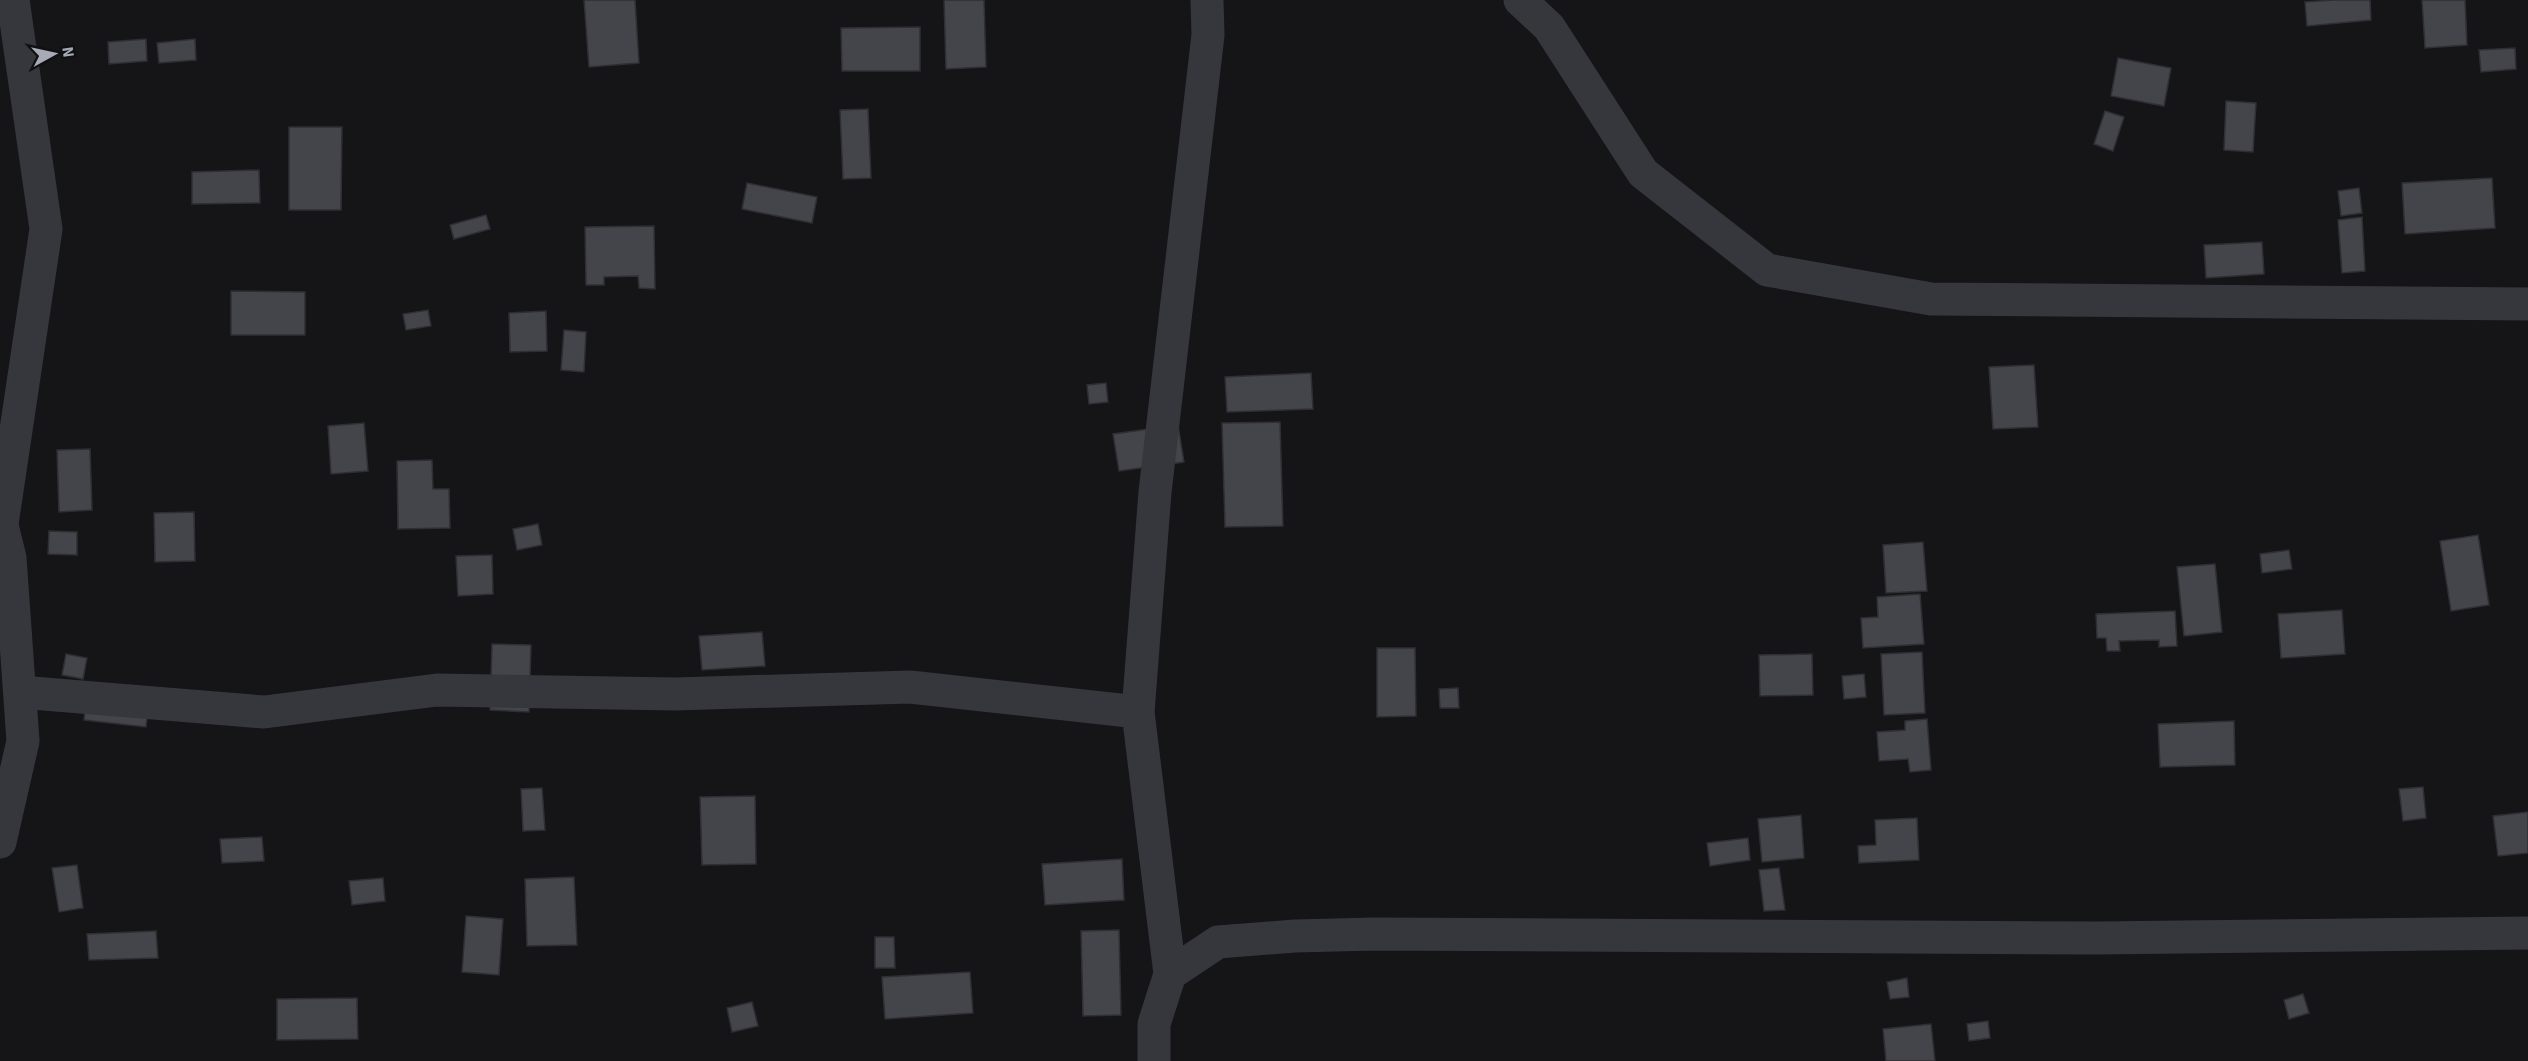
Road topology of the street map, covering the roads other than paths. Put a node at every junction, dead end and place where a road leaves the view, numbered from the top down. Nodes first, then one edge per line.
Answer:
1 (13, 0) edge
2 (1207, 0) edge
3 (1520, 0) edge
4 (2528, 304) edge
5 (1, 521) edge
6 (20, 692) junction
7 (1138, 712) junction
8 (0, 842) edge
9 (2528, 933) edge
10 (1170, 974) junction
11 (1154, 1061) edge

1 - 5 street
2 - 7 street
3 - 4 street
5 - 6 street
6 - 7 street
6 - 8 street
7 - 10 street
9 - 10 street
10 - 11 street

